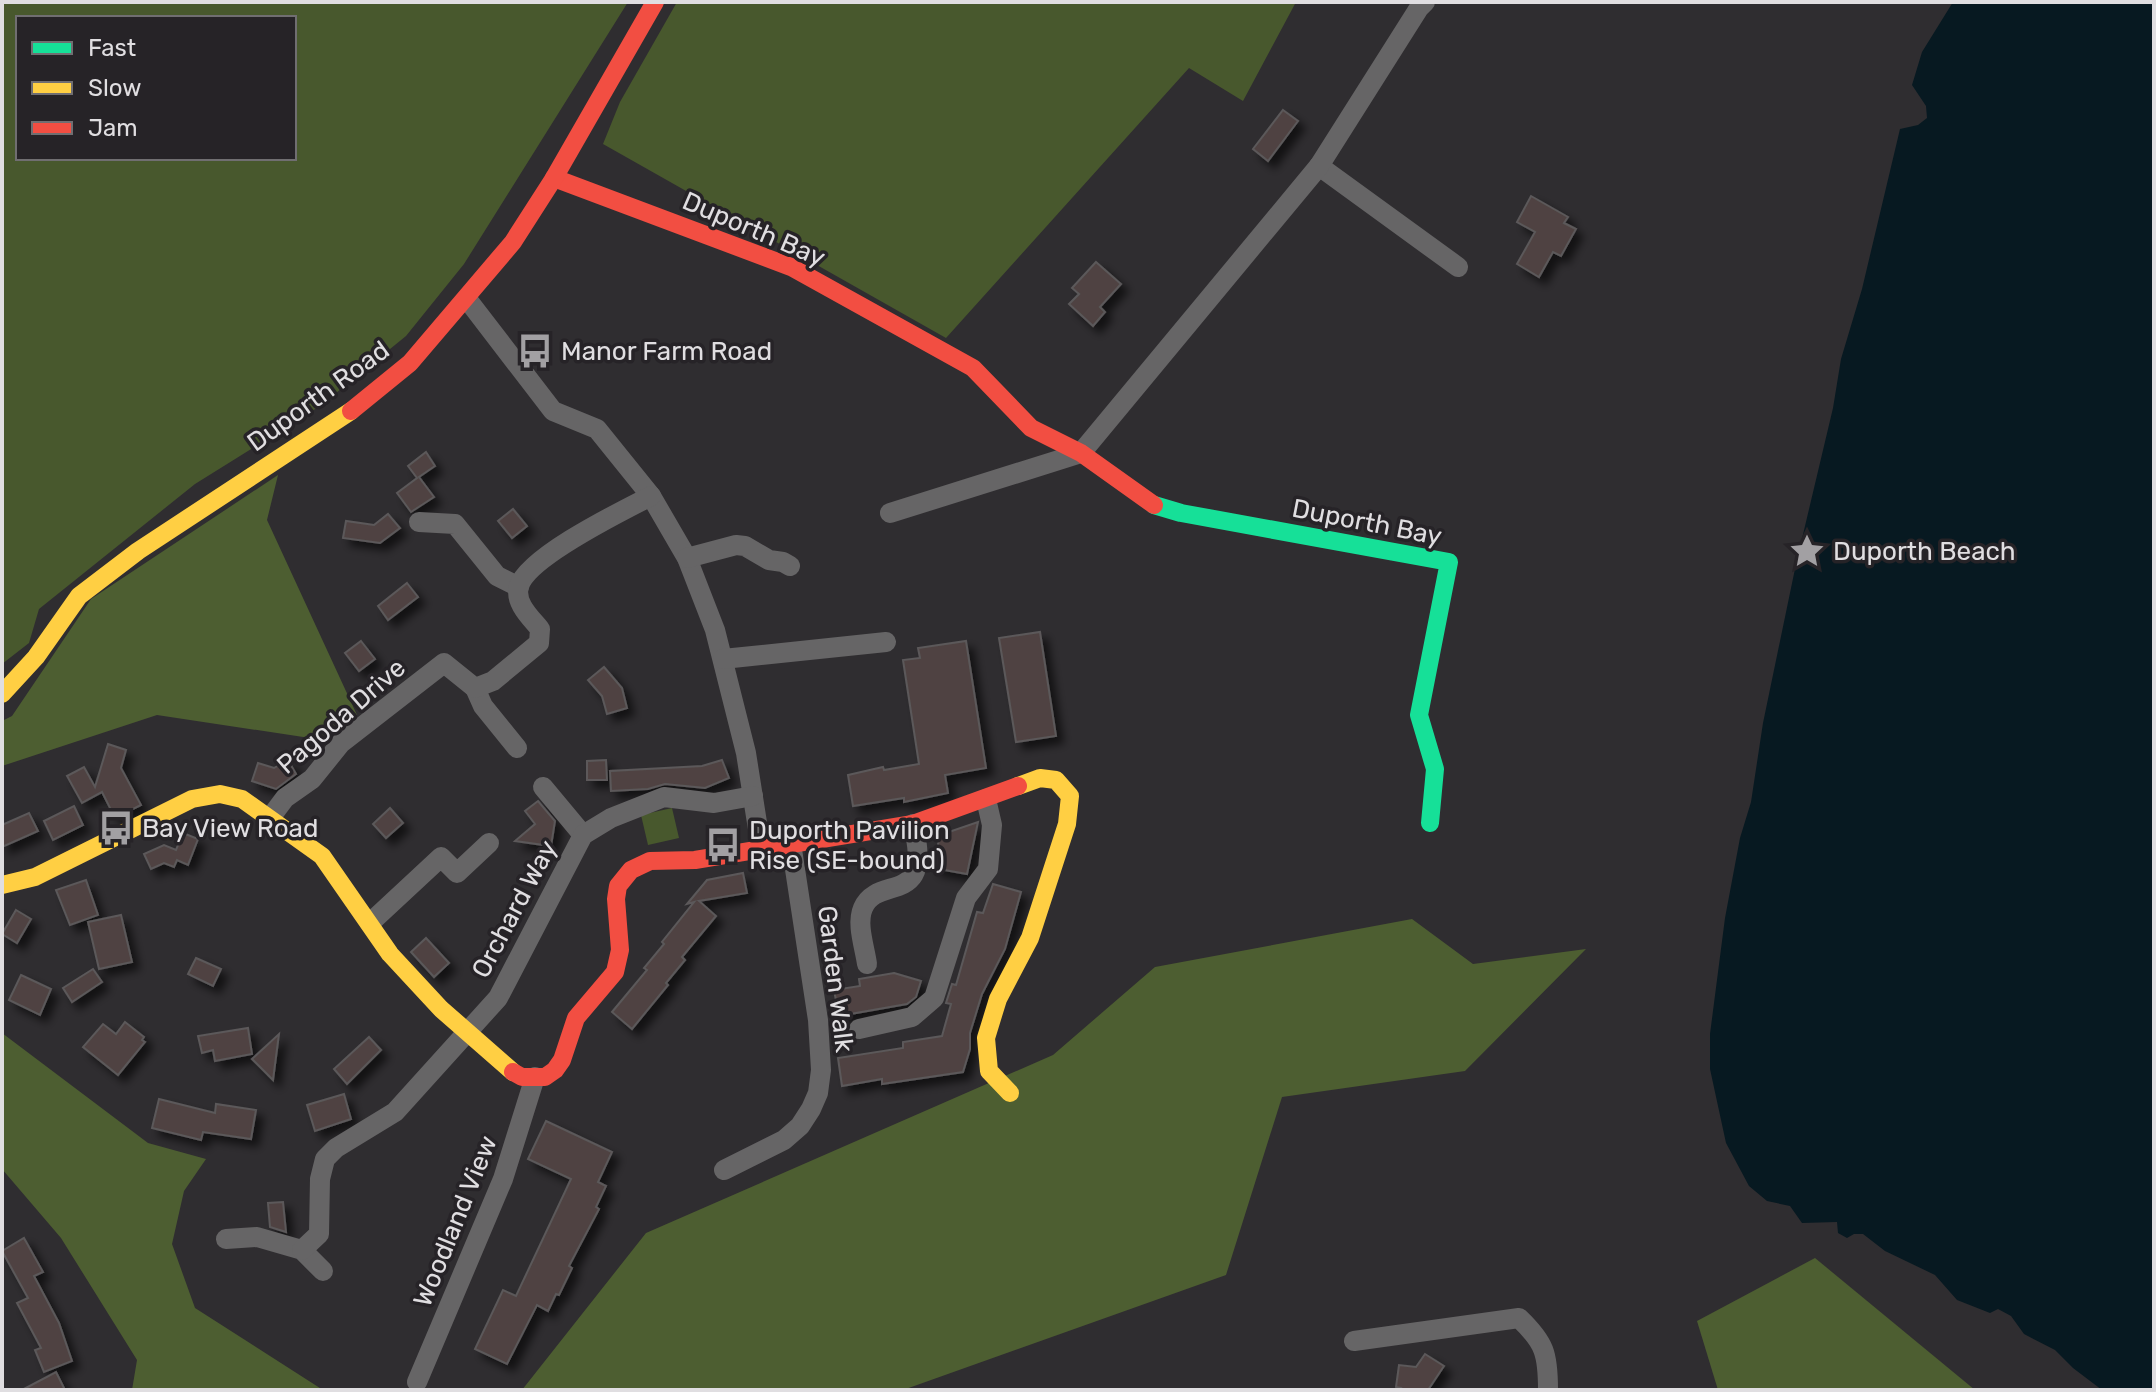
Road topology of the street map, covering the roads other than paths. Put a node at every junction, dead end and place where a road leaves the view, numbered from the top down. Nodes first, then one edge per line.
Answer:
1 (655, 2) edge
2 (1425, 2) edge
3 (1319, 166) junction
4 (554, 178) junction
5 (1458, 267) dead end
6 (467, 299) junction
7 (1081, 453) junction
8 (651, 496) junction
9 (890, 513) dead end
10 (419, 522) dead end
11 (687, 558) junction
12 (790, 566) dead end
13 (519, 587) junction
14 (886, 642) dead end
15 (723, 659) junction
16 (475, 688) junction
17 (2, 694) edge
18 (517, 748) dead end
19 (543, 787) dead end
20 (753, 796) junction
21 (986, 799) junction
22 (270, 818) junction
23 (1430, 823) dead end
24 (913, 824) junction
25 (583, 835) junction
26 (489, 843) dead end
27 (791, 843) junction
28 (761, 848) junction
29 (2, 885) edge
30 (370, 923) junction
31 (867, 964) dead end
32 (859, 1029) dead end
33 (466, 1033) junction
34 (535, 1077) junction
35 (1010, 1093) dead end
36 (724, 1170) dead end
37 (226, 1239) dead end
38 (302, 1250) junction
39 (323, 1271) dead end
40 (1354, 1341) dead end
41 (417, 1382) dead end
42 (1548, 1390) edge

1 - 4 street, Duporth Road
2 - 3 street
3 - 5 street
3 - 7 street
4 - 6 street, Duporth Road
4 - 7 street, Duporth Bay
6 - 8 street
6 - 17 street, Duporth Road
7 - 9 street
7 - 23 street, Duporth Bay
8 - 11 street
8 - 13 street
10 - 13 street
11 - 12 street
11 - 15 street
13 - 16 street
14 - 15 street
15 - 20 street
16 - 18 street
16 - 22 street, Pagoda Drive
19 - 25 street
20 - 25 street, Orchard Way
20 - 28 street
21 - 24 street
21 - 32 street
21 - 35 street
22 - 29 street
22 - 30 street
24 - 27 street
24 - 31 street
25 - 33 street, Orchard Way
26 - 30 street
27 - 28 street
27 - 36 street, Garden Walk
28 - 34 street
30 - 33 street
33 - 34 street
33 - 38 street, Orchard Way
34 - 41 street, Woodland View
37 - 38 street
38 - 39 street
40 - 42 street

